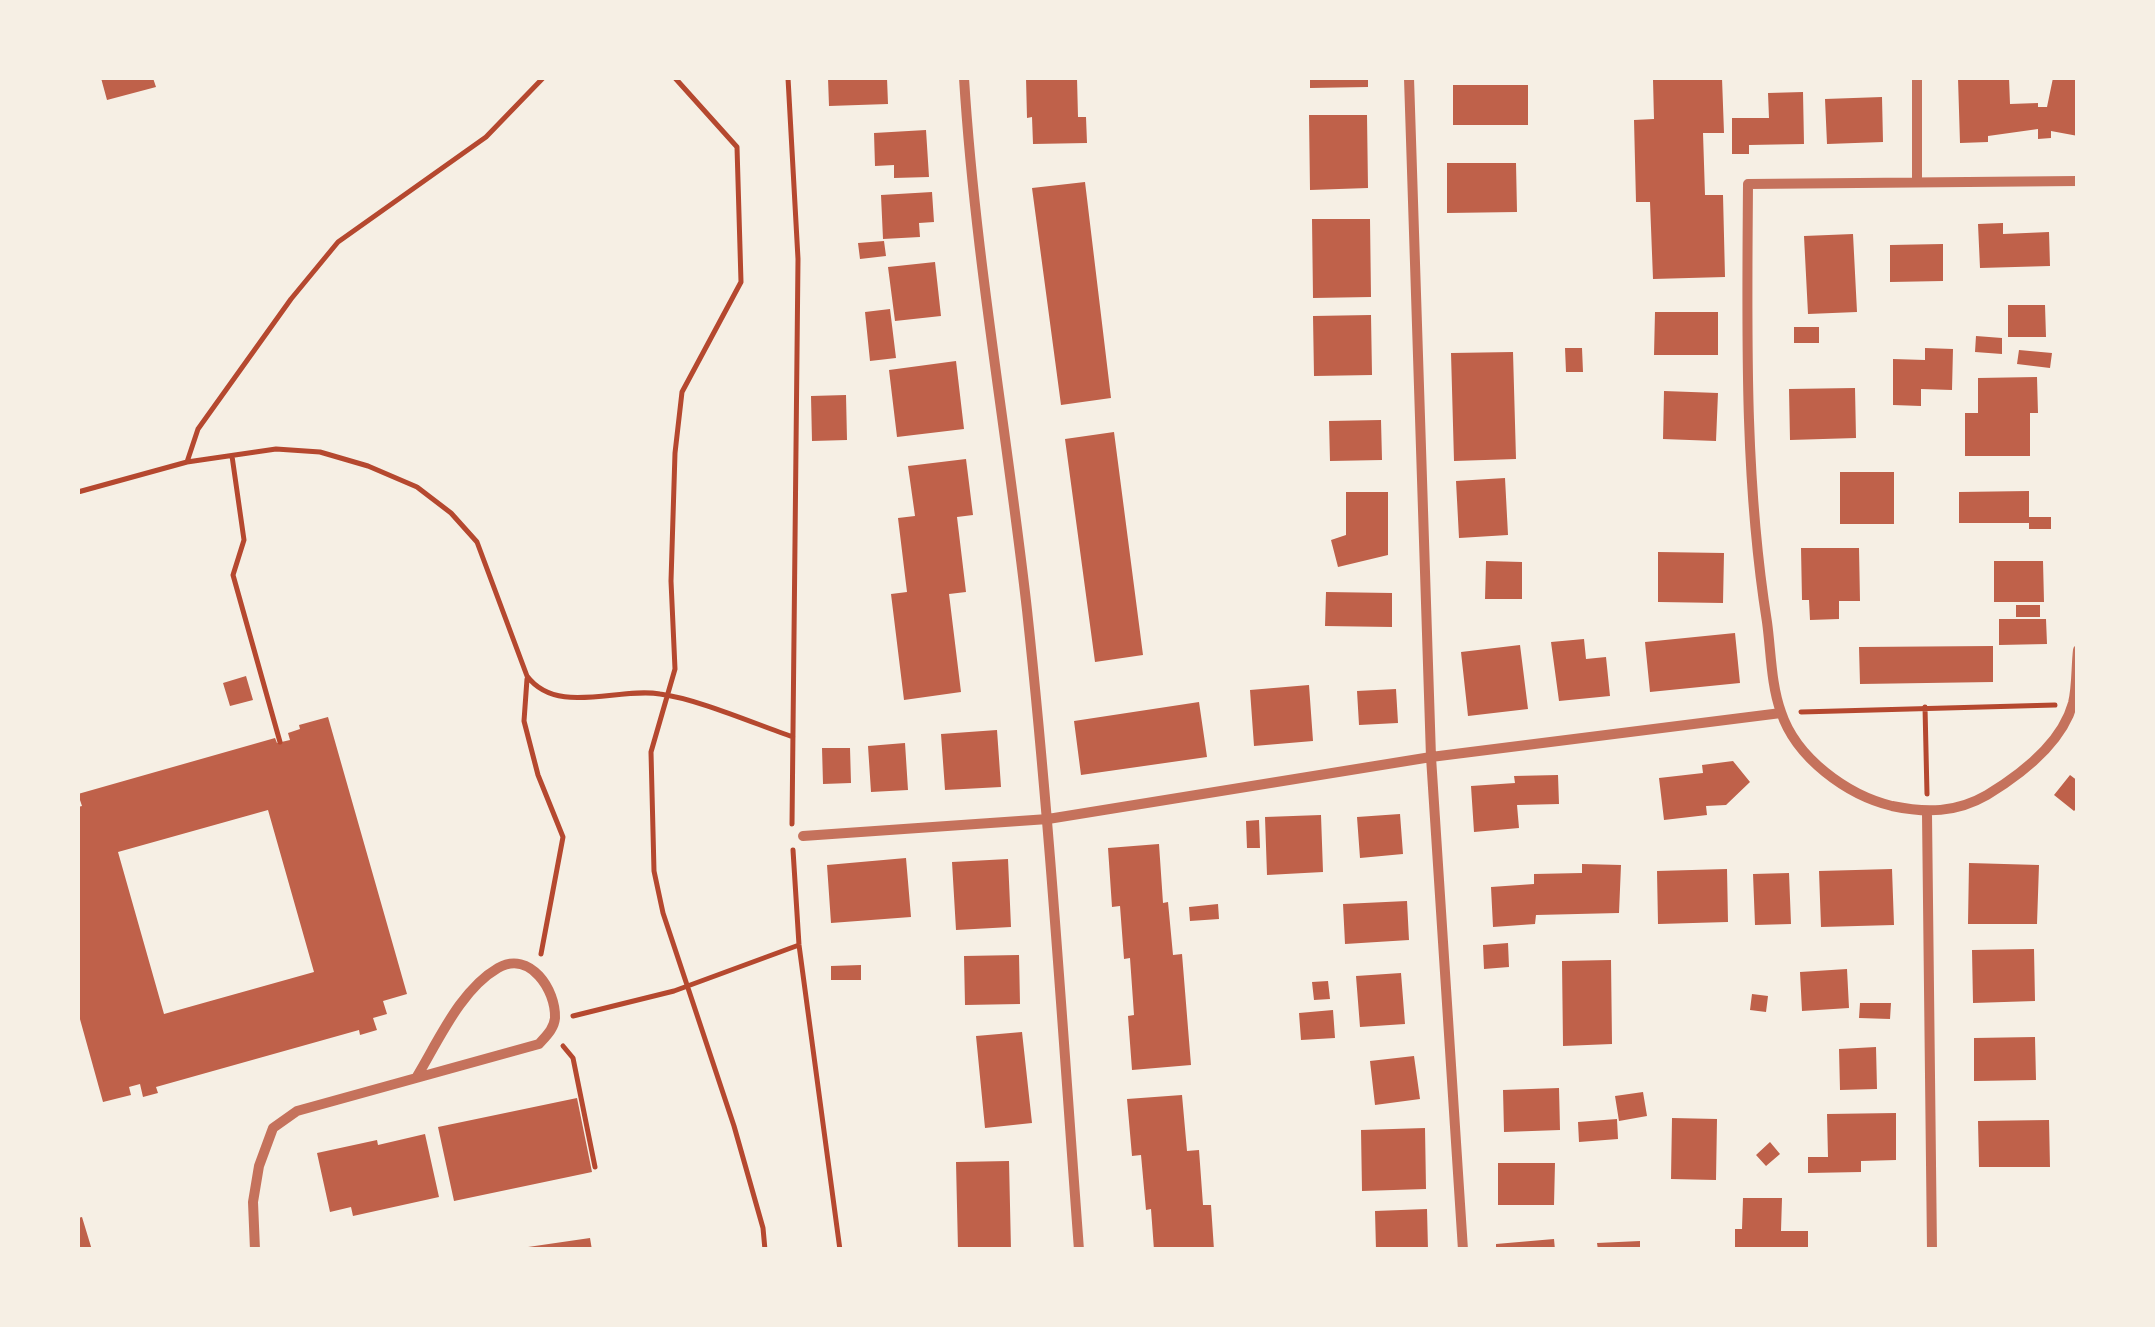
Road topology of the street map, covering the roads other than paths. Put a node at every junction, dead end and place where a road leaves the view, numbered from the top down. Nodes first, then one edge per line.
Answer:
1 (964, 78) edge
2 (1410, 78) edge
3 (1916, 78) edge
4 (2078, 181) edge
5 (1918, 182) junction
6 (2078, 650) edge
7 (2075, 705) edge
8 (1781, 712) junction
9 (1431, 757) junction
10 (1927, 814) junction
11 (1048, 819) junction
12 (803, 836) dead end
13 (416, 1078) junction
14 (255, 1250) edge
15 (1079, 1250) edge
16 (1463, 1250) edge
17 (1932, 1250) edge

1 - 11 street
2 - 9 street
3 - 5 street
4 - 5 street
5 - 8 street
6 - 7 street
7 - 10 street
8 - 9 street
8 - 10 street
9 - 11 street
9 - 16 street
10 - 17 street
11 - 12 street
11 - 15 street
13 - 13 street
13 - 14 street

